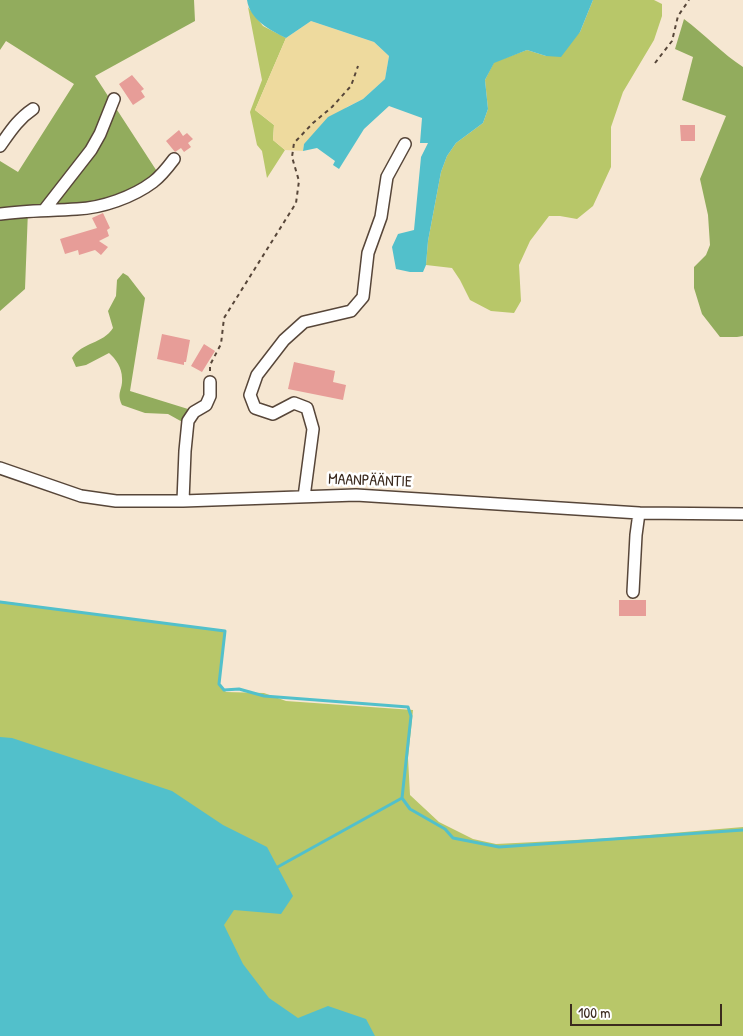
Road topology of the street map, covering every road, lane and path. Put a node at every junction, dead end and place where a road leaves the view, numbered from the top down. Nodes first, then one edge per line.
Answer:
1 (689, 0) edge
2 (655, 63) dead end
3 (358, 66) dead end
4 (114, 99) dead end
5 (33, 109) dead end
6 (405, 144) dead end
7 (0, 146) edge
8 (174, 159) dead end
9 (45, 209) junction
10 (0, 214) edge
11 (210, 382) joint
12 (0, 468) edge
13 (304, 497) junction
14 (183, 501) junction
15 (639, 513) junction
16 (743, 514) edge
17 (633, 592) dead end

1 - 2 path
3 - 11 path
4 - 9 street
5 - 7 street
6 - 13 street
8 - 9 street
9 - 10 street
11 - 14 street
12 - 14 street, MAANPÄÄNTIE
13 - 14 street, MAANPÄÄNTIE
13 - 15 street, MAANPÄÄNTIE
15 - 16 street, MAANPÄÄNTIE
15 - 17 street

